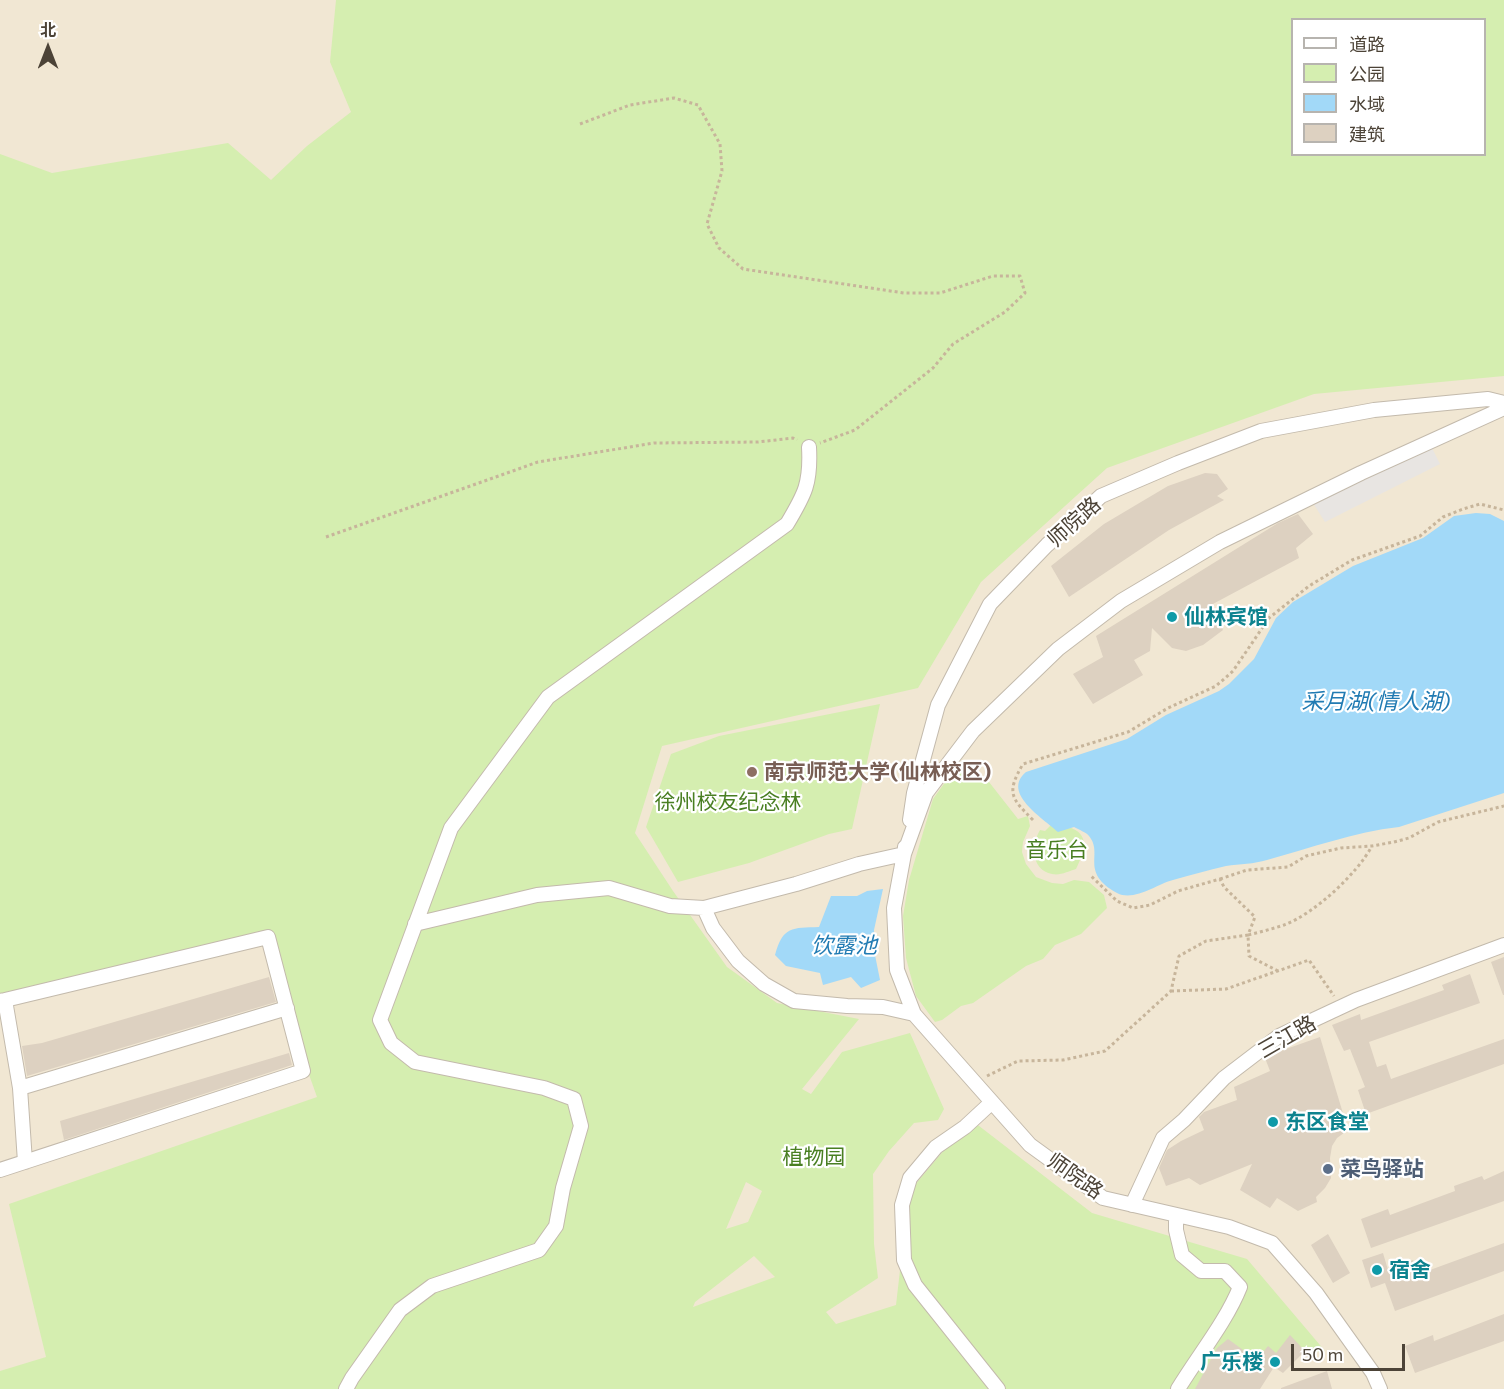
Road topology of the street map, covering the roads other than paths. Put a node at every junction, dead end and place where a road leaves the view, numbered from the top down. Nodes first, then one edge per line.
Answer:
1 (1504, 403) edge
2 (1504, 408) edge
3 (809, 447) road end
4 (904, 854) junction
5 (704, 908) junction
6 (415, 924) junction
7 (1504, 945) edge
8 (2, 1000) edge
9 (287, 1008) junction
10 (914, 1014) junction
11 (20, 1088) junction
12 (992, 1102) junction
13 (25, 1162) junction
14 (0, 1170) edge
15 (1132, 1206) junction
16 (1176, 1215) junction
17 (346, 1389) edge
18 (998, 1389) edge
19 (1178, 1389) edge
20 (1380, 1389) edge

1 - 4 street, 师院路
2 - 4 street, 师院路
3 - 6 street
4 - 5 street
4 - 10 street, 师院路
5 - 6 street
5 - 10 street
6 - 17 street
7 - 15 street, 三江路
8 - 9 street
8 - 11 street
9 - 11 street
9 - 13 street
10 - 12 street, 师院路
11 - 13 street
12 - 15 street, 师院路
12 - 18 street
13 - 14 street
15 - 16 street, 师院路
16 - 19 street
16 - 20 street, 师院路

